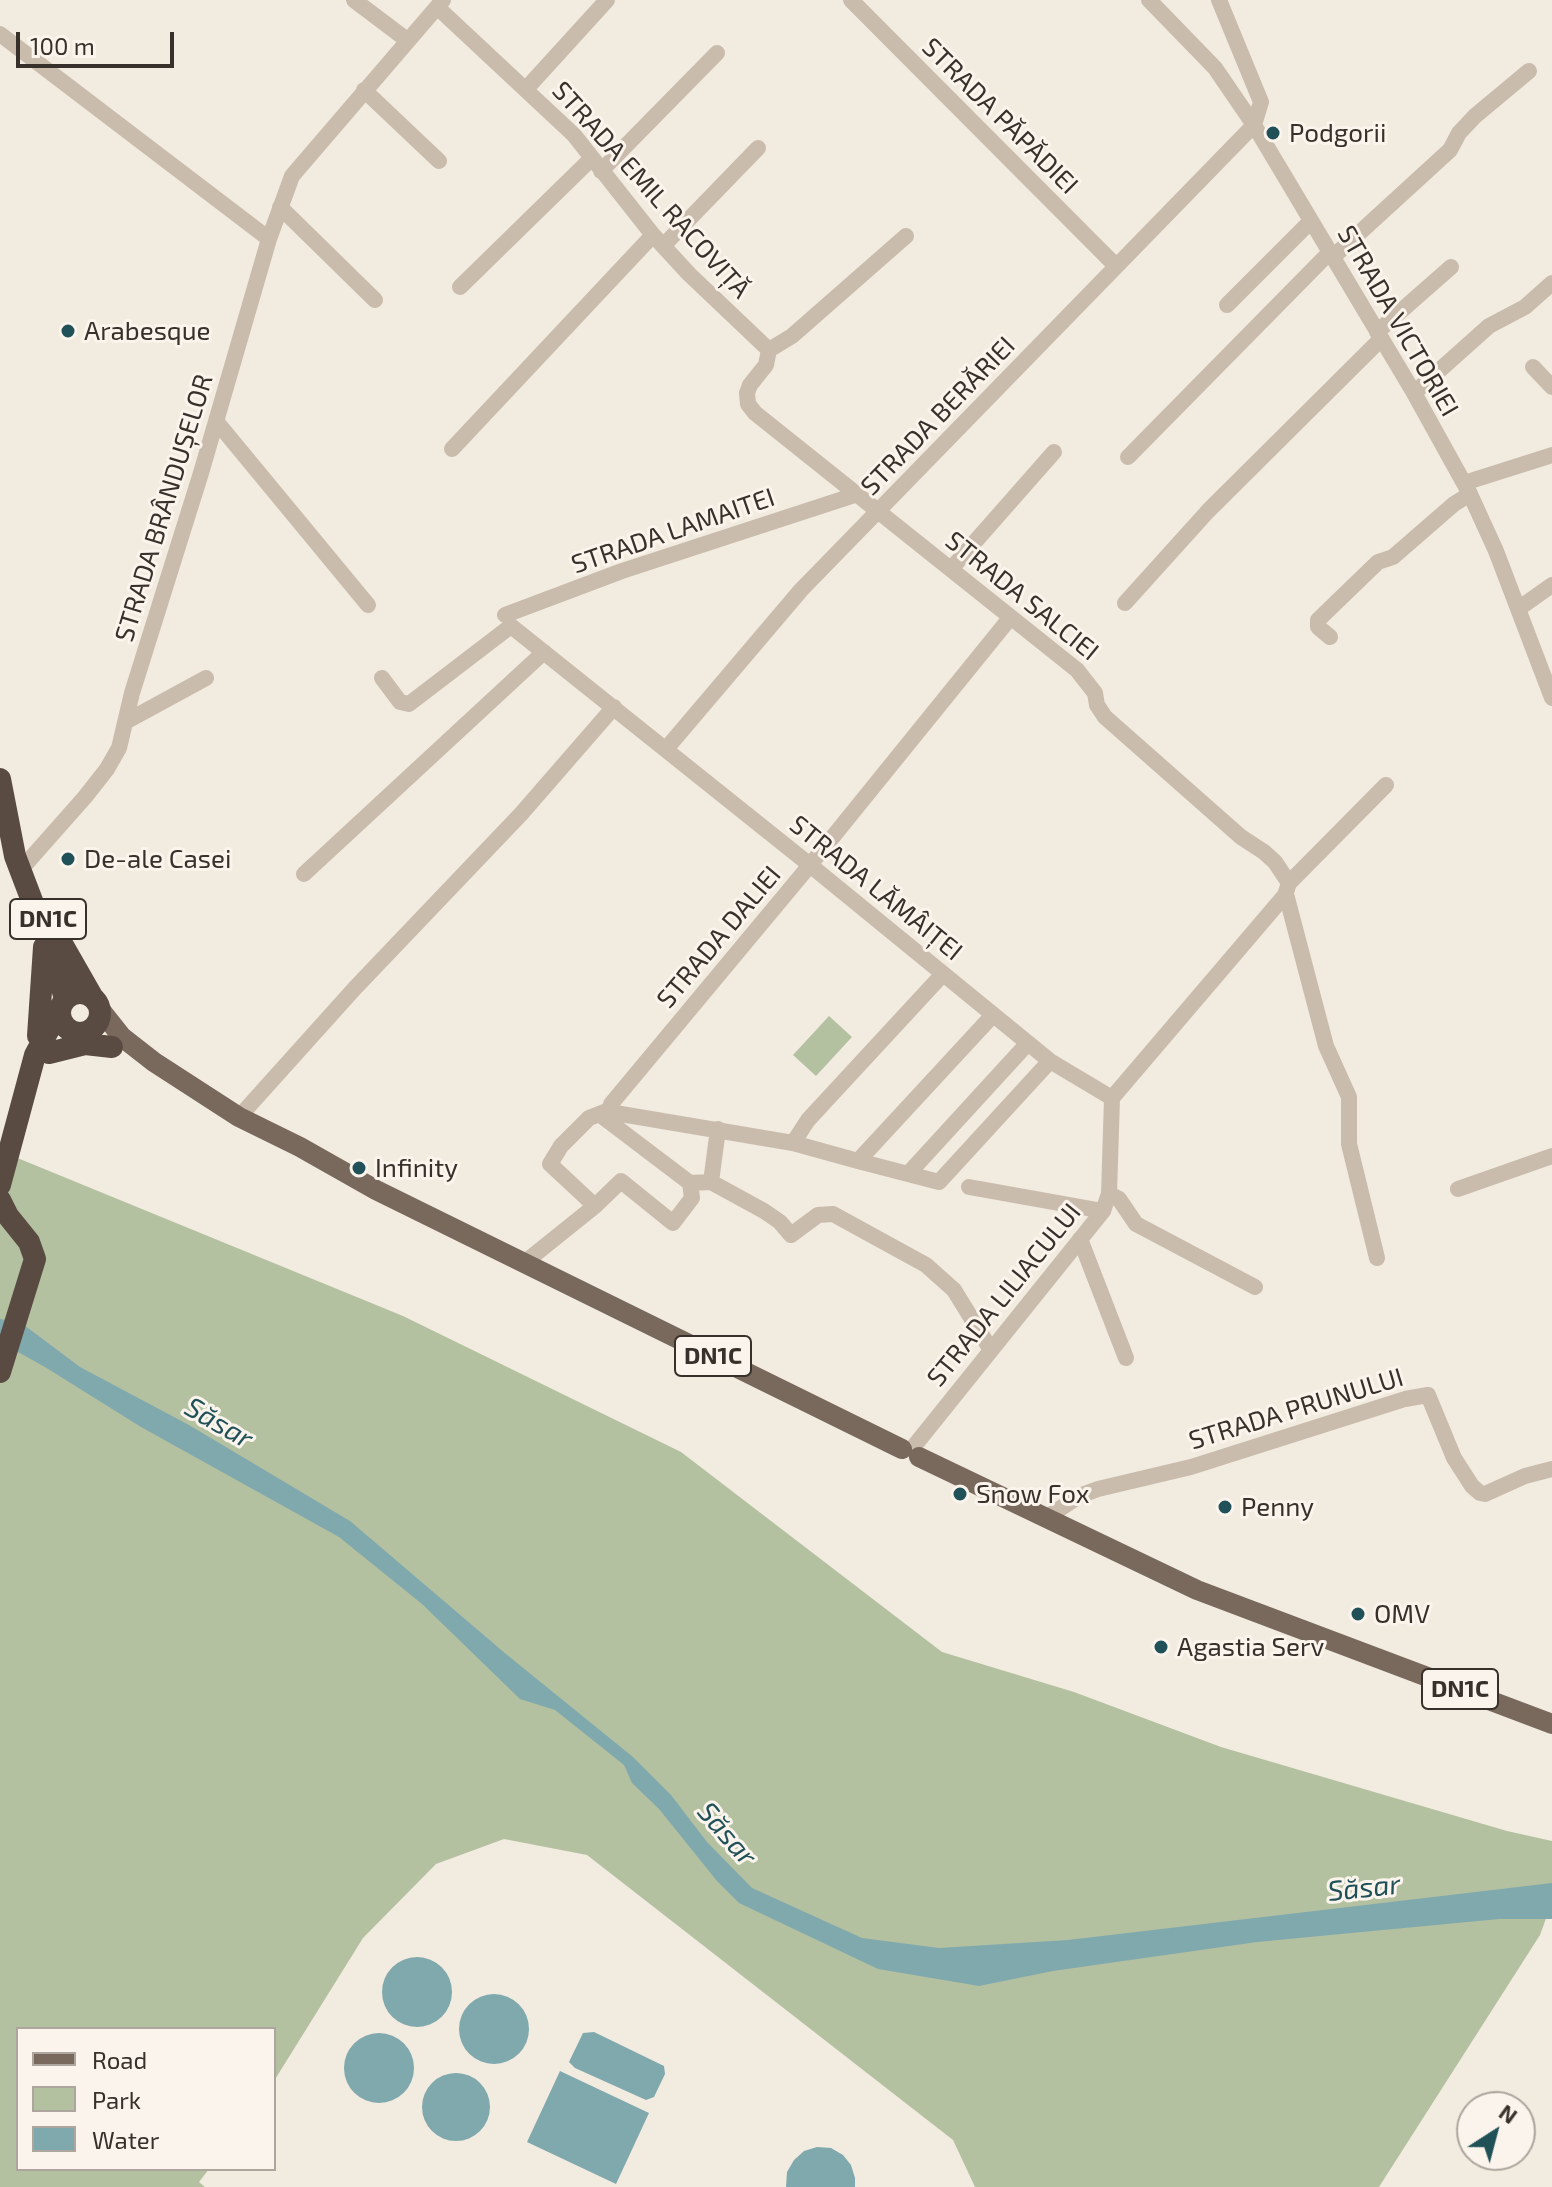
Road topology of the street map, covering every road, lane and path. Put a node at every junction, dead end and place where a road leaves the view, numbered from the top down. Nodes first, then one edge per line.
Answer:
1 (354, 0) edge
2 (607, 0) edge
3 (851, 0) edge
4 (1149, 0) edge
5 (1219, 0) edge
6 (440, 4) edge
7 (0, 34) edge
8 (407, 40) junction
9 (717, 53) dead end
10 (1529, 71) dead end
11 (1254, 84) junction
12 (526, 89) junction
13 (364, 90) junction
14 (1236, 98) junction
15 (1254, 125) junction
16 (758, 148) dead end
17 (439, 161) dead end
18 (597, 164) junction
19 (280, 207) junction
20 (1311, 221) junction
21 (906, 236) dead end
22 (269, 239) junction
23 (658, 241) junction
24 (1332, 255) junction
25 (1116, 266) junction
26 (1451, 267) dead end
27 (1552, 283) edge
28 (460, 287) dead end
29 (375, 300) dead end
30 (1227, 305) dead end
31 (1379, 335) junction
32 (769, 350) junction
33 (1533, 367) dead end
34 (1552, 387) edge
35 (1414, 393) junction
36 (216, 421) junction
37 (452, 449) dead end
38 (1054, 452) dead end
39 (1552, 455) edge
40 (1128, 457) dead end
41 (1467, 488) junction
42 (858, 494) junction
43 (879, 512) junction
44 (951, 569) junction
45 (1552, 585) edge
46 (1125, 603) dead end
47 (368, 605) dead end
48 (1518, 609) junction
49 (1010, 618) junction
50 (508, 621) junction
51 (1330, 637) dead end
52 (544, 652) junction
53 (206, 678) dead end
54 (382, 678) dead end
55 (1552, 698) edge
56 (614, 707) junction
57 (127, 721) junction
58 (666, 749) junction
59 (0, 779) edge
60 (1386, 785) dead end
61 (12, 836) junction
62 (810, 865) junction
63 (24, 866) junction
64 (304, 874) dead end
65 (1287, 888) junction
66 (45, 937) junction
67 (943, 974) junction
68 (63, 1003) junction
69 (96, 1003) junction
70 (993, 1015) junction
71 (81, 1032) junction
72 (1028, 1043) junction
73 (112, 1047) junction
74 (42, 1054) junction
75 (1050, 1061) junction
76 (1112, 1098) junction
77 (608, 1107) junction
78 (239, 1117) junction
79 (718, 1129) junction
80 (793, 1143) junction
81 (1552, 1156) edge
82 (858, 1161) junction
83 (908, 1174) junction
84 (711, 1182) junction
85 (690, 1183) junction
86 (0, 1185) edge
87 (969, 1187) dead end
88 (1458, 1189) dead end
89 (376, 1190) junction
90 (0, 1200) edge
91 (1106, 1202) junction
92 (595, 1206) junction
93 (1080, 1239) junction
94 (1377, 1258) dead end
95 (524, 1263) junction
96 (1255, 1287) dead end
97 (991, 1350) junction
98 (1126, 1358) dead end
99 (2, 1368) edge
100 (912, 1450) junction
101 (1552, 1469) edge
102 (1046, 1518) junction
103 (1552, 1724) edge

1 - 8 street
2 - 12 street
3 - 25 street, STRADA PĂPĂDIEI
4 - 14 street, STRADA VICTORIEI
5 - 11 street
6 - 8 street, STRADA BRÂNDUȘELOR
6 - 12 street, STRADA EMIL RACOVIȚĂ
7 - 22 street
8 - 13 street, STRADA BRÂNDUȘELOR
9 - 18 street
10 - 24 street
11 - 14 street
11 - 15 street
12 - 18 street, STRADA EMIL RACOVIȚĂ
13 - 17 street
13 - 19 street, STRADA BRÂNDUȘELOR
14 - 15 street, STRADA VICTORIEI
15 - 20 street, STRADA VICTORIEI
15 - 25 street, STRADA BERĂRIEI
16 - 23 street
18 - 23 street, STRADA EMIL RACOVIȚĂ
18 - 28 street
19 - 22 street, STRADA BRÂNDUȘELOR
19 - 29 street
20 - 24 street, STRADA VICTORIEI
20 - 30 street
21 - 32 street
22 - 36 street, STRADA BRÂNDUȘELOR
23 - 32 street, STRADA EMIL RACOVIȚĂ
23 - 37 street
24 - 31 street, STRADA VICTORIEI
24 - 40 street
25 - 43 street, STRADA BERĂRIEI
26 - 31 street
27 - 35 street
31 - 35 street, STRADA VICTORIEI
31 - 46 street
32 - 42 street, STRADA SALCIEI
33 - 34 street
35 - 41 street, STRADA VICTORIEI
36 - 47 street
36 - 57 street, STRADA BRÂNDUȘELOR
38 - 44 street
39 - 41 street
41 - 48 street, STRADA VICTORIEI
41 - 51 street
42 - 43 street, STRADA SALCIEI
42 - 50 street, STRADA LAMAITEI
43 - 44 street, STRADA SALCIEI
43 - 58 street, STRADA BERĂRIEI
44 - 49 street, STRADA SALCIEI
45 - 48 street
48 - 55 street, STRADA VICTORIEI
49 - 62 street, STRADA DALIEI
49 - 65 street, STRADA SALCIEI
50 - 52 street, STRADA LĂMÂIȚEI
50 - 54 street, STRADA LAMAITEI
52 - 56 street, STRADA LĂMÂIȚEI
52 - 64 street
53 - 57 street
56 - 58 street, STRADA LĂMÂIȚEI
56 - 78 street
57 - 63 street, STRADA BRÂNDUȘELOR
58 - 62 street, STRADA LĂMÂIȚEI
59 - 61 highway, DN1C
60 - 65 street
61 - 63 highway, DN1C
61 - 66 highway, DN1C
62 - 67 street, STRADA LĂMÂIȚEI
62 - 77 street, STRADA DALIEI
63 - 69 highway, DN1C
65 - 76 street
65 - 94 street
66 - 68 highway, DN1C
66 - 74 highway
67 - 70 street, STRADA LĂMÂIȚEI
67 - 80 street
68 - 69 highway
68 - 71 highway, DN1C
68 - 74 highway
69 - 71 highway
69 - 78 main road, DN1C
70 - 72 street, STRADA LĂMÂIȚEI
70 - 82 street
71 - 73 main road, DN1C
71 - 74 highway
72 - 75 street, STRADA LĂMÂIȚEI
72 - 83 street
73 - 74 highway
73 - 89 main road, DN1C
74 - 86 highway
75 - 76 street, STRADA LĂMÂIȚEI
75 - 83 street
76 - 91 street, STRADA LILIACULUI
77 - 79 street
77 - 85 street
77 - 92 street, STRADA DALIEI
78 - 89 main road, DN1C
79 - 80 street
79 - 84 street
80 - 82 street
81 - 88 street
82 - 83 street
84 - 85 street
84 - 97 street
85 - 92 street
87 - 91 street
89 - 95 main road, DN1C
90 - 99 highway
91 - 93 street, STRADA LILIACULUI
91 - 96 street
92 - 95 street
93 - 97 street, STRADA LILIACULUI
93 - 98 street
95 - 100 main road, DN1C
97 - 100 street, STRADA LILIACULUI
100 - 102 main road, DN1C
101 - 102 street, STRADA PRUNULUI
102 - 103 main road, DN1C

